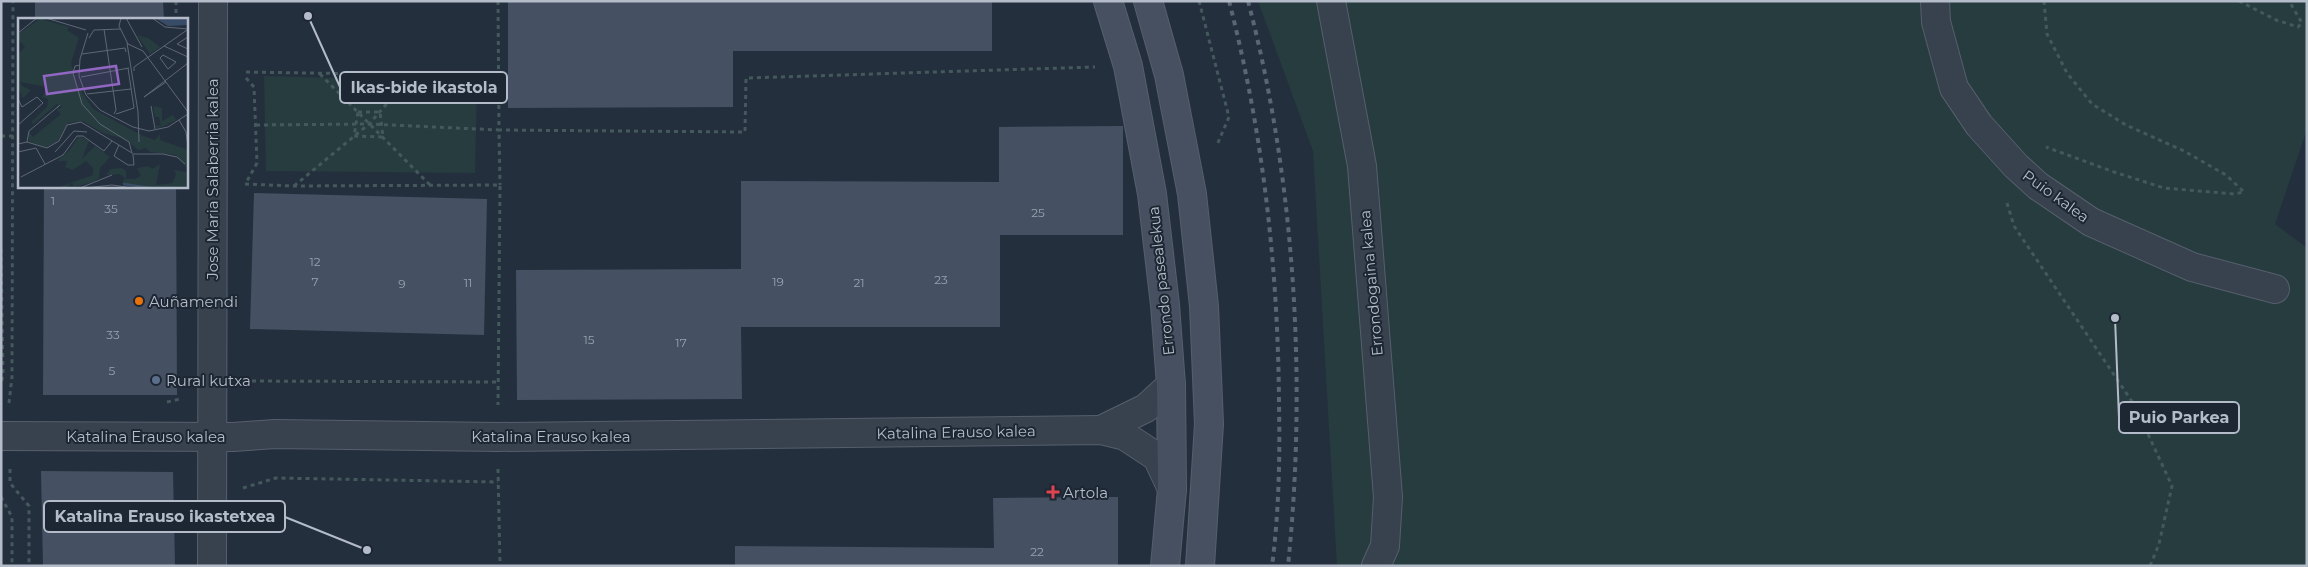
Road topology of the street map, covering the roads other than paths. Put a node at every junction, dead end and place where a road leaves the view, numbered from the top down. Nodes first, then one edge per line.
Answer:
1 (213, 1) edge
2 (1108, 1) edge
3 (1148, 1) edge
4 (1331, 1) edge
5 (1935, 1) edge
6 (2275, 289) dead end
7 (1171, 385) junction
8 (1102, 430) junction
9 (6, 437) edge
10 (212, 437) junction
11 (1172, 488) junction
12 (212, 566) edge
13 (1165, 566) edge
14 (1200, 566) edge
15 (1376, 566) edge

1 - 10 street, Jose Maria Salaberria kalea
2 - 7 main road, Errondo pasealekua
3 - 14 main road
4 - 15 street, Errondogaina kalea
5 - 6 street, Puio kalea
7 - 8 street, Katalina Erauso kalea
7 - 11 main road, Errondo pasealekua
8 - 10 street, Katalina Erauso kalea
8 - 11 street, Katalina Erauso kalea
9 - 10 street, Katalina Erauso kalea
10 - 12 street, Jose Maria Salaberria kalea
11 - 13 main road, Errondo pasealekua

